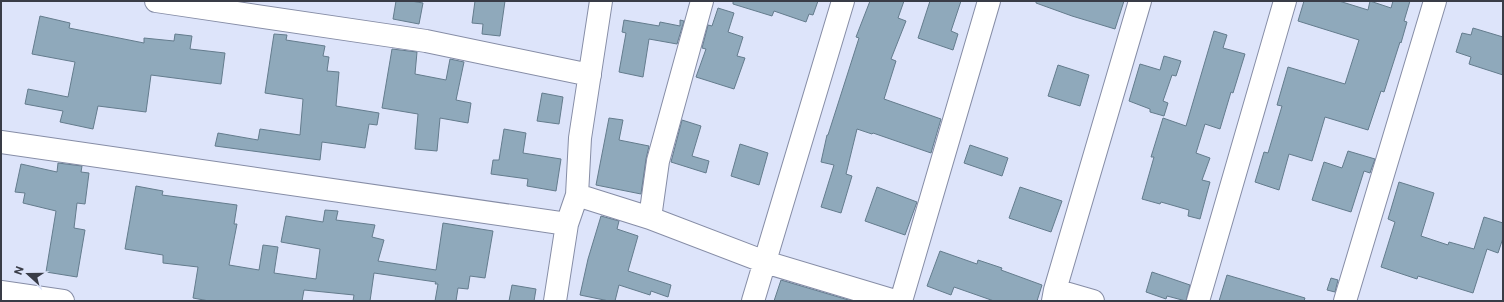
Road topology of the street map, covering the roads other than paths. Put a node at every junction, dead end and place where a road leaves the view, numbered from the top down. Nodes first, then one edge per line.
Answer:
1 (156, 1) edge
2 (601, 1) edge
3 (702, 1) edge
4 (843, 1) edge
5 (989, 1) edge
6 (1140, 1) edge
7 (1285, 1) edge
8 (1435, 1) edge
9 (590, 75) junction
10 (1, 142) edge
11 (577, 195) junction
12 (650, 218) junction
13 (567, 224) junction
14 (765, 262) junction
15 (1, 292) edge
16 (1054, 296) edge
17 (63, 301) edge
18 (555, 301) edge
19 (753, 301) edge
20 (895, 301) edge
21 (901, 301) edge
22 (1093, 301) edge
23 (1198, 301) edge
24 (1345, 301) edge

1 - 9 street
2 - 9 street
3 - 12 street
4 - 14 street
5 - 21 street
6 - 16 street
7 - 23 street
8 - 24 street
9 - 11 street
10 - 13 street
11 - 12 street
11 - 13 street
12 - 14 street
13 - 18 street
14 - 19 street
14 - 20 street
15 - 17 street
16 - 22 street

